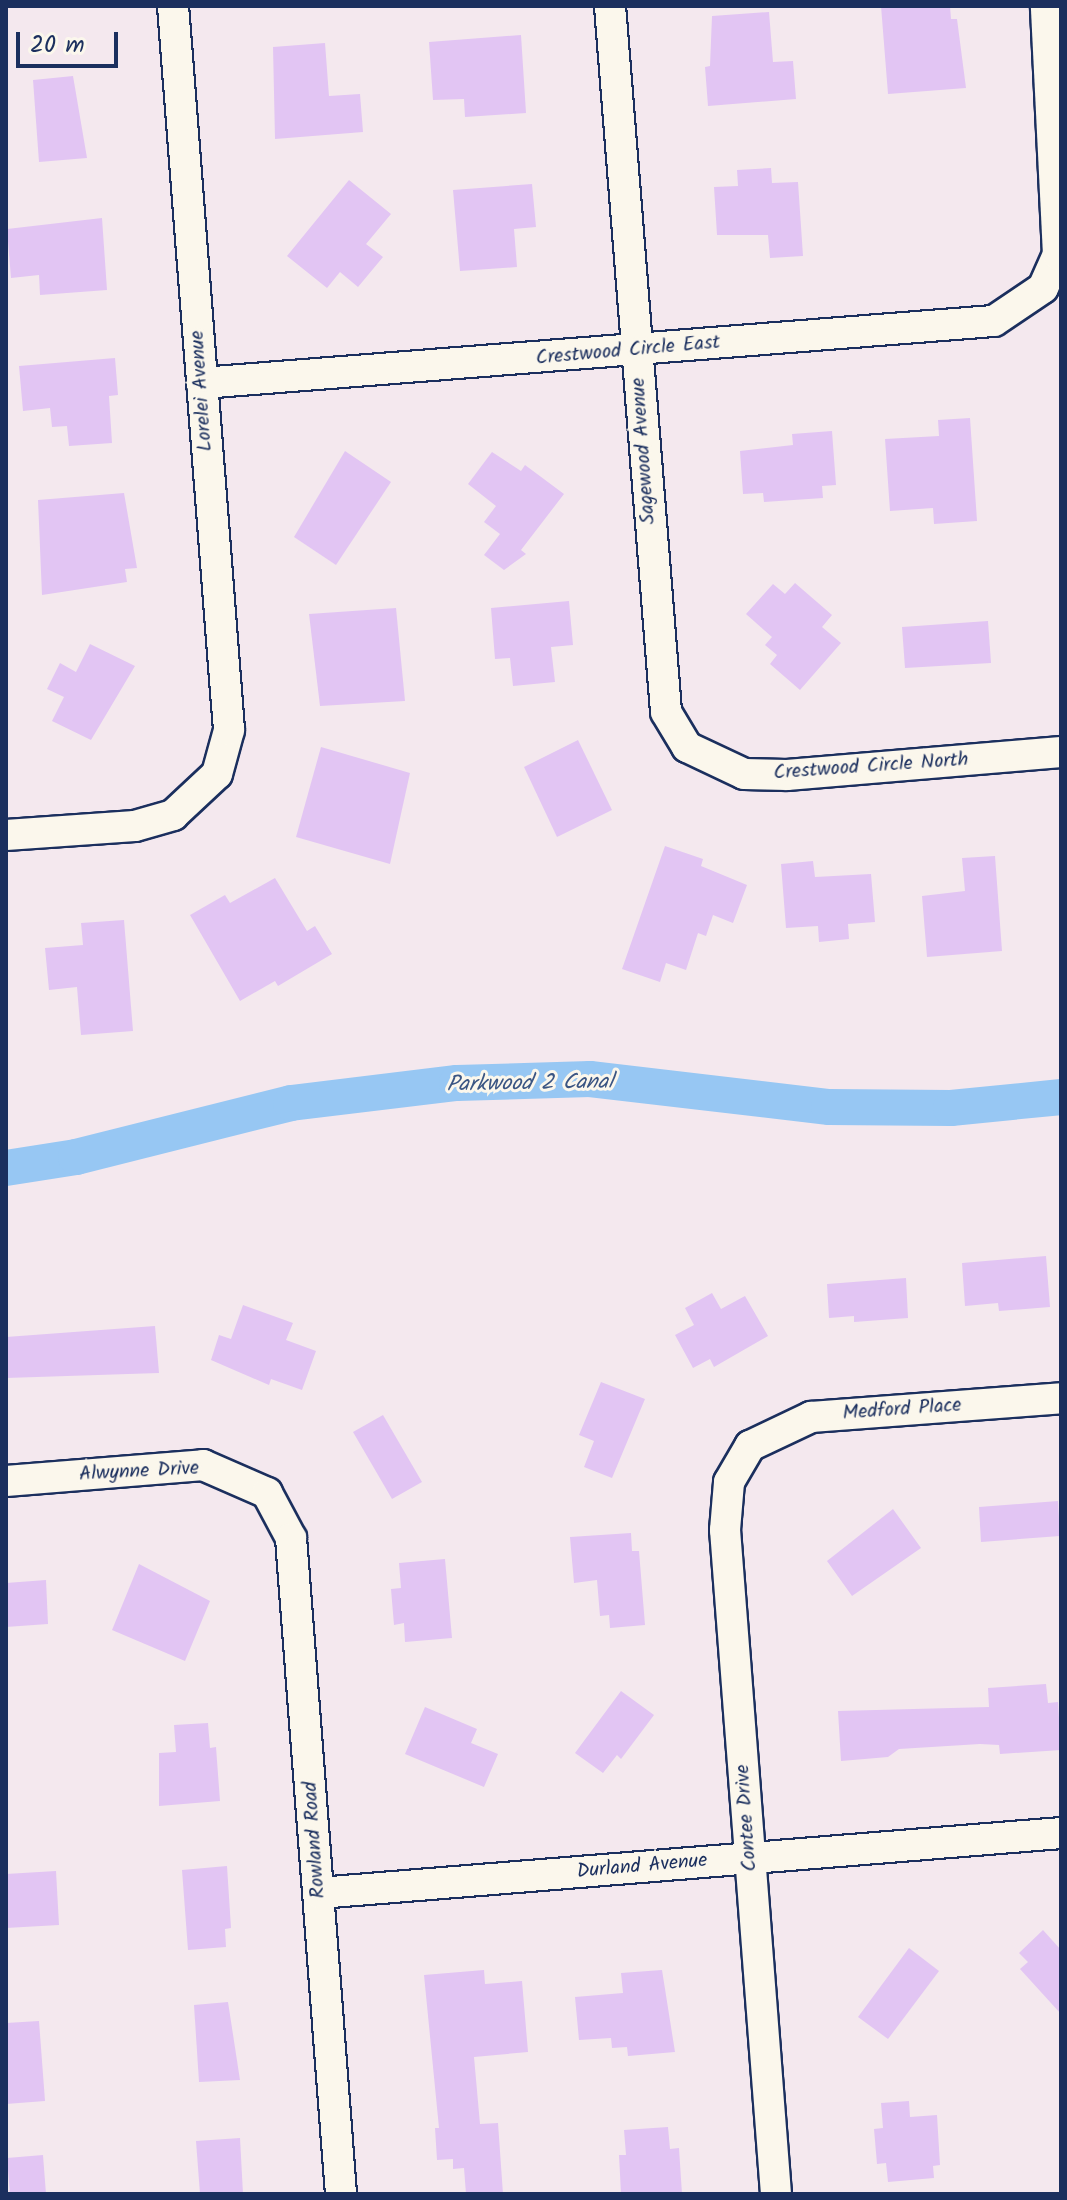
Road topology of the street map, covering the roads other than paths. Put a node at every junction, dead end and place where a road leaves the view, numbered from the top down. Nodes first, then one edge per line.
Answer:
1 (173, 6) edge
2 (610, 6) edge
3 (1046, 6) edge
4 (636, 351) junction
5 (202, 383) junction
6 (687, 747) joint
7 (1061, 752) edge
8 (6, 835) edge
9 (1061, 1398) edge
10 (750, 1446) joint
11 (6, 1481) edge
12 (267, 1493) joint
13 (1061, 1833) edge
14 (750, 1858) junction
15 (319, 1893) junction
16 (341, 2194) edge
17 (776, 2194) edge

1 - 5 street, Lorelei Avenue
2 - 4 street, Sagewood Avenue
3 - 4 street, Crestwood Circle East
4 - 5 street, Crestwood Circle East
4 - 6 street, Sagewood Avenue
5 - 8 street, Lorelei Avenue
6 - 7 street, Crestwood Circle North
9 - 10 street, Medford Place
10 - 14 street, Contee Drive
11 - 12 street, Alwynne Drive
12 - 15 street, Rowland Road
13 - 14 street, Durland Avenue
14 - 15 street, Durland Avenue
14 - 17 street, Contee Drive
15 - 16 street, Rowland Road

